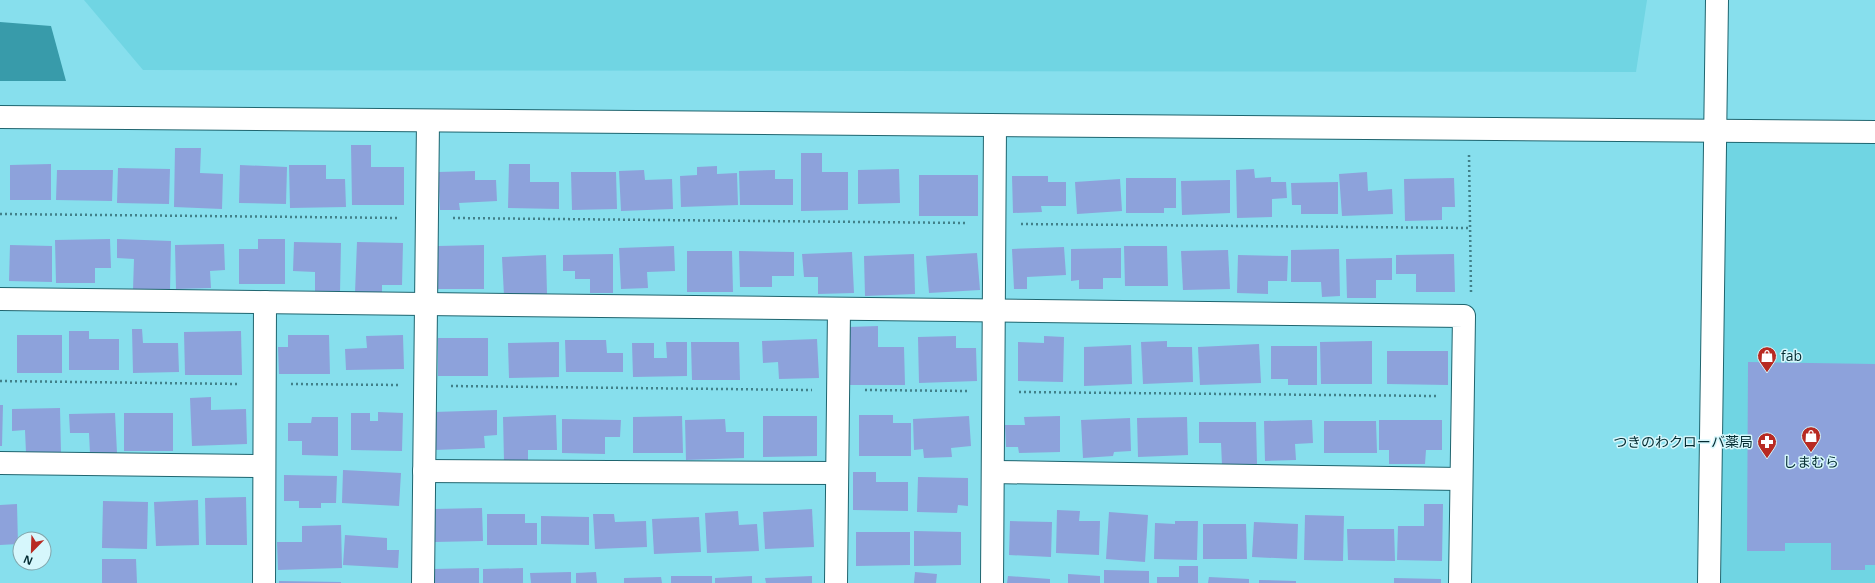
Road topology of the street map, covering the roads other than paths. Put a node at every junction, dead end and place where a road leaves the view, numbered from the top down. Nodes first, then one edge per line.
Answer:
1 (1717, 0) edge
2 (0, 117) edge
3 (428, 121) junction
4 (995, 126) junction
5 (1714, 130) junction
6 (1875, 132) edge
7 (0, 299) edge
8 (265, 302) junction
9 (426, 304) junction
10 (839, 309) junction
11 (994, 311) junction
12 (0, 463) edge
13 (264, 466) junction
14 (424, 471) junction
15 (993, 472) junction
16 (837, 473) junction
17 (1461, 479) junction
18 (264, 583) edge
19 (423, 583) edge
20 (836, 583) edge
21 (992, 583) edge
22 (1460, 583) edge
23 (1709, 583) edge

1 - 5 street
2 - 3 street
3 - 4 street
3 - 9 street
4 - 5 street
4 - 11 street
5 - 6 street
5 - 23 street
7 - 8 street
8 - 9 street
8 - 13 street
9 - 10 street
9 - 14 street
10 - 11 street
10 - 16 street
11 - 15 street
11 - 17 street
12 - 13 street
13 - 18 street
14 - 16 street
14 - 19 street
15 - 17 street
15 - 21 street
16 - 20 street
17 - 22 street

